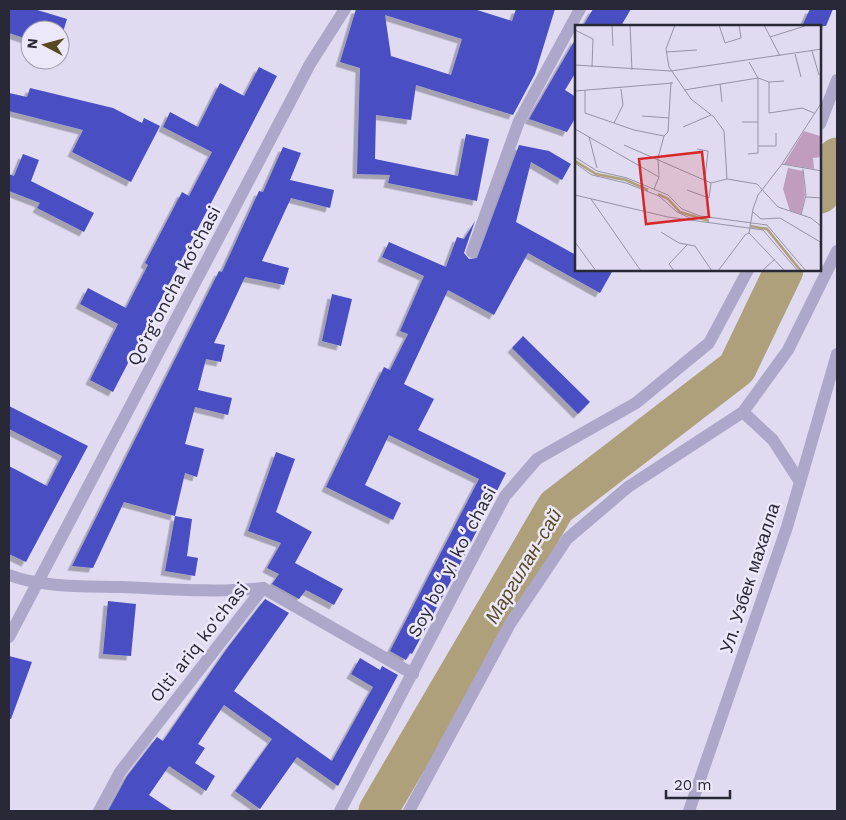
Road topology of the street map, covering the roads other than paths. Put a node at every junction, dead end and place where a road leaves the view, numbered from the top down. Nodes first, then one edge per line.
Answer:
1 (345, 9) edge
2 (580, 9) edge
3 (837, 80) edge
4 (821, 121) edge
5 (837, 251) edge
6 (472, 252) dead end
7 (747, 271) edge
8 (837, 354) edge
9 (743, 412) junction
10 (800, 482) junction
11 (9, 575) edge
12 (39, 582) junction
13 (263, 588) junction
14 (9, 637) edge
15 (413, 674) junction
16 (99, 811) edge
17 (340, 811) edge
18 (409, 811) edge
19 (689, 811) edge

1 - 12 street, Qo‘rg‘oncha ko‘chasi
2 - 6 street
3 - 4 street
5 - 9 street
7 - 15 street, Soy boʻyi koʻchasi
8 - 10 street, Ул. Узбек махалла
9 - 10 street
9 - 18 street
10 - 19 street, Ул. Узбек махалла
11 - 12 street
12 - 13 street
12 - 14 street, Qo‘rg‘oncha ko‘chasi
13 - 15 street, Olti ariq ko'chasi
13 - 16 street, Olti ariq ko'chasi
15 - 17 street, Soy boʻyi koʻchasi

